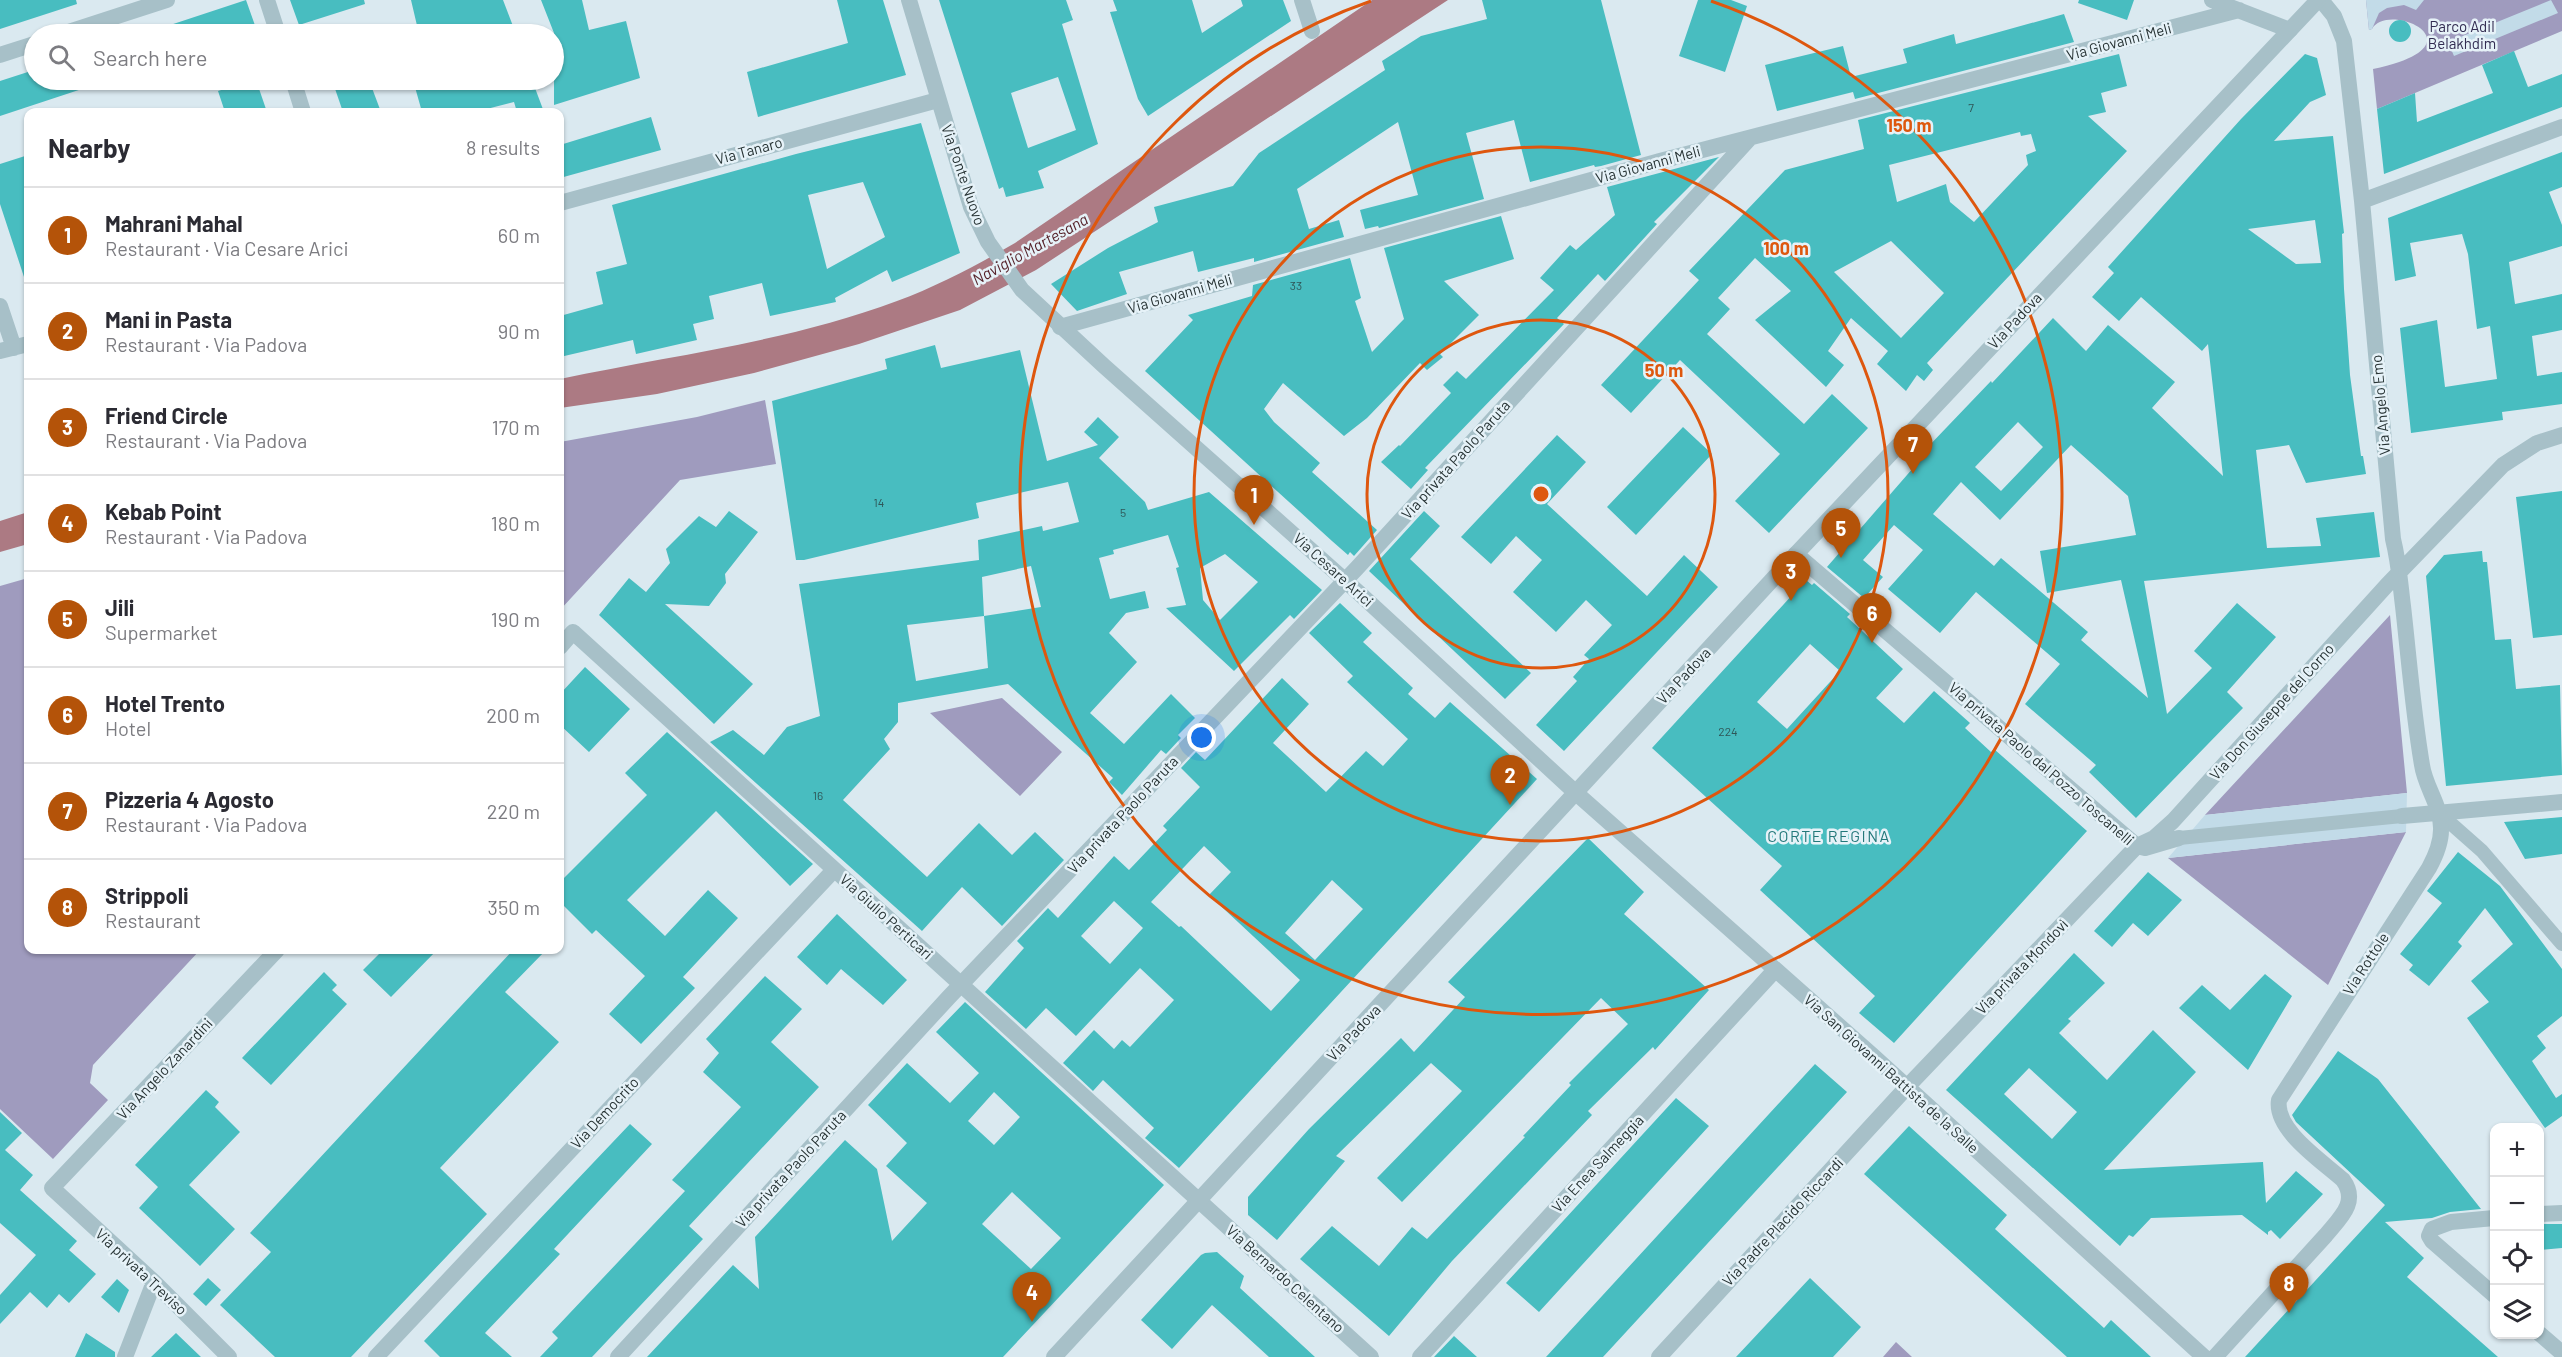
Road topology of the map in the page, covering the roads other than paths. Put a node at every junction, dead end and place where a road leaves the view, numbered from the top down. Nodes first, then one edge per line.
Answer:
1 (167, 0) edge
2 (267, 0) edge
3 (909, 0) edge
4 (1302, 0) edge
5 (2212, 0) edge
6 (2319, 0) edge
7 (2239, 10) junction
8 (93, 24) edge
9 (275, 24) edge
10 (2290, 30) junction
11 (1312, 31) dead end
12 (24, 47) edge
13 (0, 55) edge
14 (296, 90) edge
15 (938, 100) junction
16 (302, 108) edge
17 (2562, 127) edge
18 (1749, 139) junction
19 (2362, 201) junction
20 (564, 202) edge
21 (0, 306) edge
22 (1060, 327) junction
23 (14, 348) edge
24 (2562, 435) edge
25 (1796, 554) junction
26 (2401, 570) junction
27 (1345, 580) junction
28 (564, 642) edge
29 (1576, 793) junction
30 (2562, 802) edge
31 (2439, 813) junction
32 (2402, 816) joint
33 (2180, 838) joint
34 (2137, 846) junction
35 (834, 870) junction
36 (2562, 944) edge
37 (274, 954) edge
38 (1775, 970) junction
39 (961, 985) junction
40 (1907, 1087) junction
41 (52, 1188) joint
42 (1200, 1201) junction
43 (2562, 1213) edge
44 (2544, 1214) edge
45 (2490, 1218) edge
46 (154, 1282) junction
47 (2490, 1291) edge
48 (2544, 1337) edge
49 (2562, 1353) edge
50 (125, 1357) edge
51 (229, 1357) edge
52 (376, 1357) edge
53 (618, 1357) edge
54 (1054, 1357) edge
55 (1371, 1357) edge
56 (1420, 1357) edge
57 (1659, 1357) edge
58 (2204, 1357) edge
59 (2215, 1357) edge

1 - 8 street
2 - 9 street
3 - 15 street, Via Ponte Nuovo
4 - 11 street
5 - 7 street
6 - 10 street, Via Padova
6 - 19 street, Via Angelo Emo
7 - 10 street
7 - 18 street, Via Giovanni Meli
10 - 25 street, Via Padova
12 - 13 street
14 - 16 street
15 - 20 street, Via Tanaro
15 - 22 street, Via Ponte Nuovo
17 - 19 street
18 - 22 street, Via Giovanni Meli
18 - 27 street, Via privata Paolo Paruta
19 - 26 street, Via Angelo Emo
21 - 23 street
22 - 27 street, Via Cesare Arici
24 - 26 street, Via Don Giuseppe del Corno
25 - 29 street, Via Padova
25 - 34 street, Via privata Paolo dal Pozzo Toscanelli
26 - 31 street, Via Angelo Emo
26 - 34 street, Via Don Giuseppe del Corno
27 - 29 street, Via Cesare Arici
27 - 39 street, Via privata Paolo Paruta
28 - 35 street, Via Giulio Perticari
29 - 38 street, Via San Giovanni Battista de la Salle
29 - 42 street, Via Padova
30 - 31 street, Via privata Paolo dal Pozzo Toscanelli
31 - 32 street, Via privata Paolo dal Pozzo Toscanelli
31 - 36 street
31 - 59 street, Via Rottole
32 - 33 street, Via privata Paolo dal Pozzo Toscanelli
33 - 34 street, Via privata Paolo dal Pozzo Toscanelli
34 - 40 street, Via privata Mondovì
35 - 39 street, Via Giulio Perticari
35 - 52 street, Via Democrito
37 - 41 street, Via Angelo Zanardini
38 - 40 street, Via San Giovanni Battista de la Salle
38 - 56 street, Via Enea Salmeggia
39 - 42 street, Via Giulio Perticari
39 - 53 street, Via privata Paolo Paruta
40 - 57 street, Via Padre Placido Riccardi
40 - 58 street, Via San Giovanni Battista de la Salle
41 - 46 street, Via privata Treviso
42 - 54 street, Via Padova
42 - 55 street, Via Bernardo Celentano
43 - 44 street
45 - 47 street
46 - 50 street
46 - 51 street, Via privata Treviso
48 - 49 street

